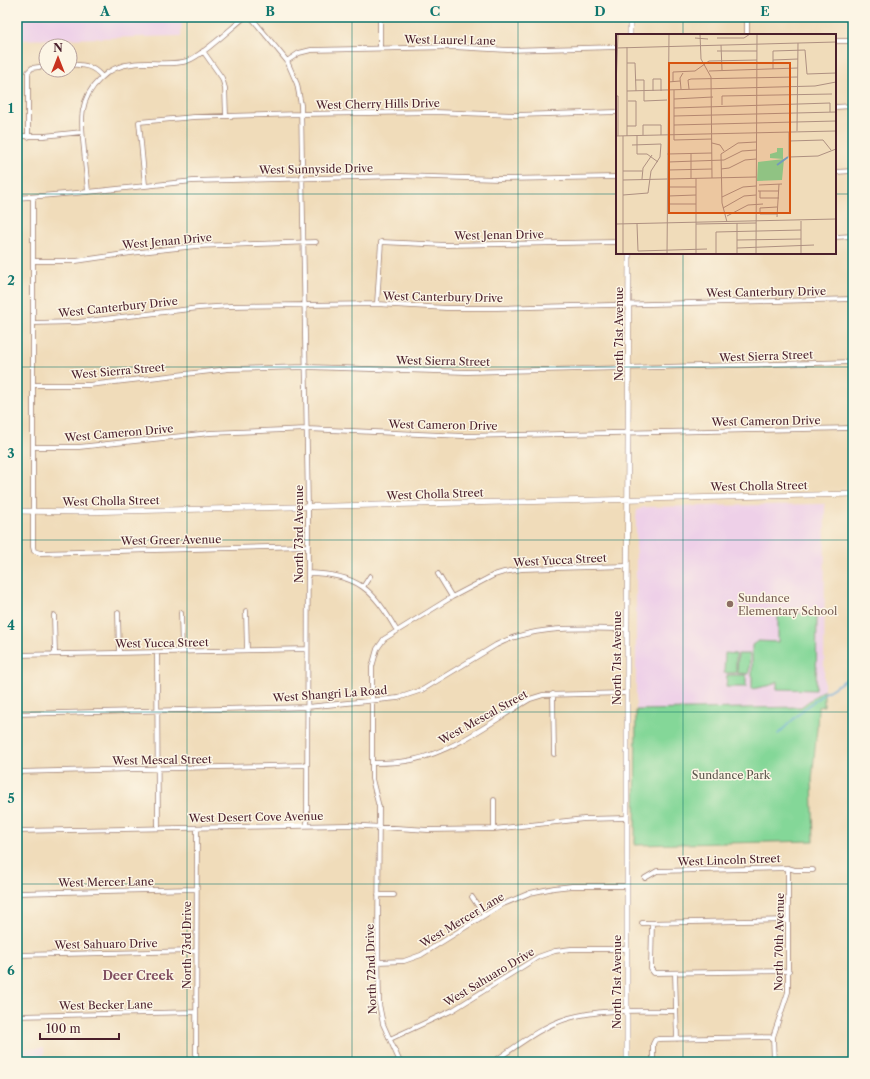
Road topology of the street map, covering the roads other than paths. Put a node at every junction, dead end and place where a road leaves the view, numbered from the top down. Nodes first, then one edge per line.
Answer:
1 (245, 17) edge
2 (251, 17) edge
3 (380, 17) edge
4 (630, 17) edge
5 (747, 17) edge
6 (630, 34) edge
7 (747, 34) edge
8 (836, 41) edge
9 (853, 41) edge
10 (616, 47) edge
11 (380, 48) junction
12 (203, 51) junction
13 (287, 61) junction
14 (78, 65) edge
15 (38, 66) edge
16 (102, 77) junction
17 (853, 106) edge
18 (836, 107) edge
19 (616, 112) edge
20 (301, 114) junction
21 (226, 116) junction
22 (82, 132) junction
23 (17, 136) edge
24 (28, 136) junction
25 (853, 171) edge
26 (836, 172) edge
27 (302, 178) junction
28 (616, 178) edge
29 (145, 186) junction
30 (88, 192) junction
31 (17, 198) edge
32 (33, 198) junction
33 (853, 236) edge
34 (836, 237) edge
35 (303, 242) junction
36 (316, 242) dead end
37 (616, 242) edge
38 (629, 254) edge
39 (34, 261) junction
40 (853, 299) edge
41 (377, 304) junction
42 (629, 305) junction
43 (305, 306) junction
44 (33, 323) junction
45 (853, 362) edge
46 (306, 367) junction
47 (629, 368) junction
48 (33, 385) junction
49 (853, 428) edge
50 (307, 429) junction
51 (629, 433) junction
52 (33, 448) junction
53 (853, 494) edge
54 (628, 499) junction
55 (308, 508) junction
56 (17, 511) edge
57 (34, 512) junction
58 (308, 546) junction
59 (627, 566) junction
60 (308, 573) junction
61 (438, 574) dead end
62 (370, 576) dead end
63 (363, 587) junction
64 (452, 597) junction
65 (246, 611) dead end
66 (118, 613) dead end
67 (182, 613) dead end
68 (54, 615) dead end
69 (627, 629) junction
70 (397, 630) junction
71 (307, 649) junction
72 (247, 650) junction
73 (182, 651) junction
74 (119, 652) junction
75 (157, 652) junction
76 (55, 654) junction
77 (17, 655) edge
78 (627, 693) junction
79 (553, 694) junction
80 (372, 701) junction
81 (307, 707) junction
82 (158, 710) junction
83 (17, 714) edge
84 (554, 754) dead end
85 (372, 763) junction
86 (307, 765) junction
87 (158, 769) junction
88 (17, 772) edge
89 (494, 800) dead end
90 (627, 818) junction
91 (307, 825) junction
92 (378, 826) junction
93 (158, 828) junction
94 (197, 828) junction
95 (494, 829) junction
96 (17, 832) edge
97 (788, 868) junction
98 (813, 870) dead end
99 (645, 878) dead end
100 (627, 886) junction
101 (196, 889) junction
102 (17, 893) edge
103 (378, 895) junction
104 (394, 895) dead end
105 (472, 897) dead end
106 (484, 915) junction
107 (788, 920) junction
108 (642, 923) dead end
109 (652, 923) junction
110 (627, 949) junction
111 (196, 951) junction
112 (17, 955) edge
113 (378, 962) junction
114 (789, 972) junction
115 (675, 973) junction
116 (627, 1011) junction
117 (676, 1011) junction
118 (196, 1012) junction
119 (17, 1016) edge
120 (773, 1037) junction
121 (390, 1039) junction
122 (676, 1039) junction
123 (196, 1062) edge
124 (400, 1062) edge
125 (493, 1062) edge
126 (627, 1062) edge
127 (653, 1062) edge
128 (774, 1062) edge

1 - 12 street
2 - 13 street, North 73rd Avenue
3 - 11 street
4 - 6 street
5 - 7 street
8 - 9 street
10 - 11 street, West Laurel Lane
11 - 13 street, West Laurel Lane
12 - 16 street
12 - 21 street
13 - 20 street, North 73rd Avenue
14 - 16 street
15 - 24 street
16 - 22 street
17 - 18 street
19 - 20 street, West Cherry Hills Drive
20 - 21 street, West Cherry Hills Drive
20 - 27 street, North 73rd Avenue
21 - 29 street, West Cherry Hills Drive
22 - 24 street
22 - 30 street
23 - 24 street
25 - 26 street
27 - 28 street, West Sunnyside Drive
27 - 29 street, West Sunnyside Drive
27 - 35 street, North 73rd Avenue
29 - 30 street, West Sunnyside Drive
30 - 32 street, West Sunnyside Drive
31 - 32 street, West Sunnyside Drive
32 - 39 street
33 - 34 street
35 - 36 street
35 - 39 street, West Jenan Drive
35 - 43 street, North 73rd Avenue
37 - 41 street, West Jenan Drive
38 - 42 street, North 71st Avenue
39 - 44 street
40 - 42 street, West Canterbury Drive
41 - 42 street, West Canterbury Drive
41 - 43 street, West Canterbury Drive
42 - 47 street, North 71st Avenue
43 - 44 street, West Canterbury Drive
43 - 46 street, North 73rd Avenue
44 - 48 street
45 - 47 street, West Sierra Street
46 - 47 street, West Sierra Street
46 - 48 street, West Sierra Street
46 - 50 street, North 73rd Avenue
47 - 51 street, North 71st Avenue
48 - 52 street
49 - 51 street, West Cameron Drive
50 - 51 street, West Cameron Drive
50 - 52 street, West Cameron Drive
50 - 55 street, North 73rd Avenue
51 - 54 street, North 71st Avenue
52 - 57 street
53 - 54 street, West Cholla Street
54 - 55 street, West Cholla Street
54 - 59 street, North 71st Avenue
55 - 57 street, West Cholla Street
55 - 58 street, North 73rd Avenue
56 - 57 street, West Cholla Street
57 - 58 street, West Greer Avenue
58 - 60 street, North 73rd Avenue
59 - 64 street, West Yucca Street
59 - 69 street, North 71st Avenue
60 - 63 street
60 - 71 street, North 73rd Avenue
61 - 64 street
62 - 63 street
63 - 70 street
64 - 70 street, West Yucca Street
65 - 72 street
66 - 74 street
67 - 73 street
68 - 76 street
69 - 78 street, North 71st Avenue
69 - 80 street, West Shangri La Road
70 - 80 street, North 72nd Drive
71 - 72 street, West Yucca Street
71 - 81 street, North 73rd Avenue
72 - 73 street, West Yucca Street
73 - 75 street, West Yucca Street
74 - 75 street, West Yucca Street
74 - 76 street, West Yucca Street
75 - 82 street
76 - 77 street, West Yucca Street
78 - 79 street, West Mescal Street
78 - 90 street, North 71st Avenue
79 - 84 street
79 - 85 street, West Mescal Street
80 - 81 street, West Shangri La Road
80 - 85 street, North 72nd Drive
81 - 82 street, West Shangri La Road
81 - 86 street, North 73rd Avenue
82 - 83 street, West Shangri La Road
82 - 87 street
85 - 92 street, North 72nd Drive
86 - 87 street, West Mescal Street
86 - 91 street, North 73rd Avenue
87 - 88 street, West Mescal Street
87 - 93 street
89 - 95 street
90 - 95 street, West Desert Cove Avenue
90 - 100 street, North 71st Avenue
91 - 92 street, West Desert Cove Avenue
91 - 94 street, West Desert Cove Avenue
92 - 95 street, West Desert Cove Avenue
92 - 103 street, North 72nd Drive
93 - 94 street, West Desert Cove Avenue
93 - 96 street, West Desert Cove Avenue
94 - 101 street, North 73rd Drive
97 - 98 street, West Lincoln Street
97 - 99 street, West Lincoln Street
97 - 107 street, North 70th Avenue
100 - 106 street, West Mercer Lane
100 - 110 street, North 71st Avenue
101 - 102 street, West Mercer Lane
101 - 111 street, North 73rd Drive
103 - 104 street
103 - 113 street, North 72nd Drive
105 - 106 street
106 - 113 street, West Mercer Lane
107 - 109 street
107 - 114 street, North 70th Avenue
108 - 109 street
109 - 115 street
110 - 116 street, North 71st Avenue
110 - 121 street, West Sahuaro Drive
111 - 112 street, West Sahuaro Drive
111 - 118 street, North 73rd Drive
113 - 121 street, North 72nd Drive
114 - 115 street
114 - 120 street, North 70th Avenue
115 - 117 street
116 - 117 street
116 - 125 street
116 - 126 street, North 71st Avenue
117 - 122 street
118 - 119 street, West Becker Lane
118 - 123 street, North 73rd Drive
120 - 122 street
120 - 128 street, North 70th Avenue
121 - 124 street, North 72nd Drive
122 - 127 street

